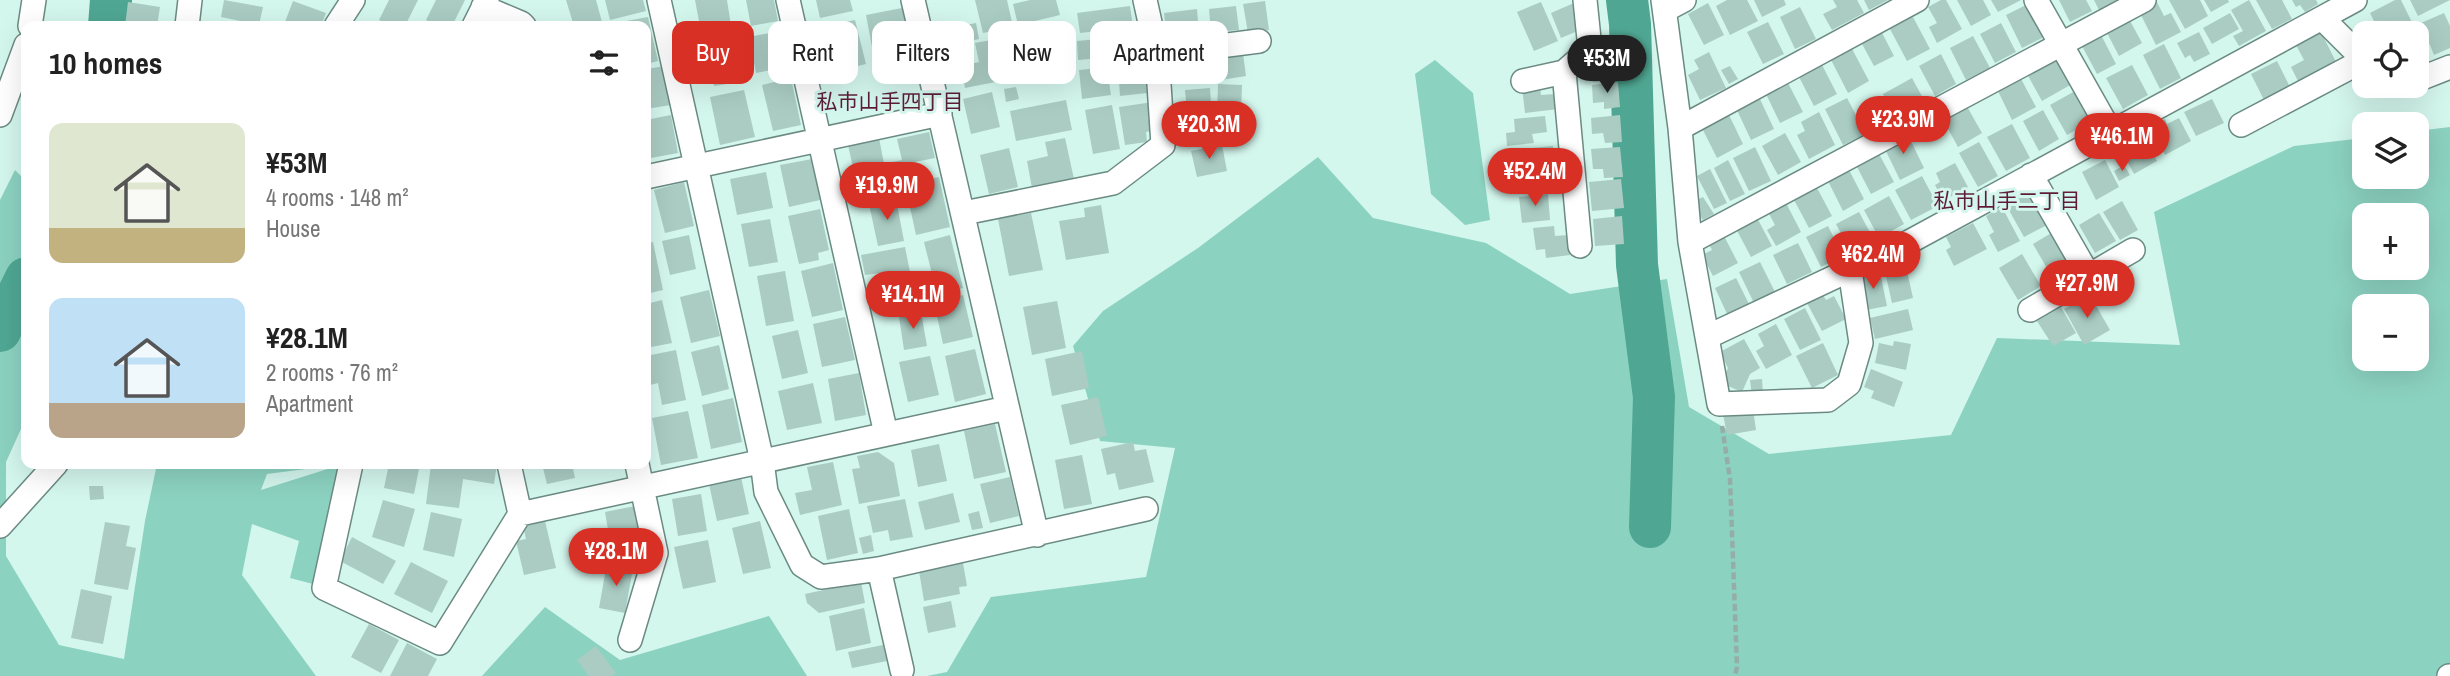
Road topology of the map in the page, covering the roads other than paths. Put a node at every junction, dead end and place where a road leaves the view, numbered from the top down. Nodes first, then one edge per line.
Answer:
1 (34, 0) edge
2 (190, 0) edge
3 (354, 0) edge
4 (659, 0) edge
5 (788, 0) edge
6 (913, 0) edge
7 (1145, 0) edge
8 (1586, 0) edge
9 (1917, 0) edge
10 (2036, 0) edge
11 (2144, 0) edge
12 (2355, 0) edge
13 (1670, 3) edge
14 (481, 11) edge
15 (2322, 18) junction
16 (31, 21) edge
17 (188, 21) edge
18 (339, 21) edge
19 (514, 21) edge
20 (1150, 21) edge
21 (1259, 41) dead end
22 (1228, 45) edge
23 (2062, 45) junction
24 (2352, 48) edge
25 (21, 58) edge
26 (2352, 66) edge
27 (2450, 67) edge
28 (1563, 72) junction
29 (2429, 75) edge
30 (1523, 81) dead end
31 (1159, 84) edge
32 (940, 114) junction
33 (0, 115) edge
34 (2241, 125) dead end
35 (1679, 128) junction
36 (2109, 131) junction
37 (819, 140) junction
38 (697, 165) junction
39 (2031, 175) junction
40 (651, 176) edge
41 (964, 213) junction
42 (1690, 242) junction
43 (1580, 246) dead end
44 (2133, 250) dead end
45 (1850, 270) junction
46 (2089, 276) junction
47 (2030, 310) dead end
48 (1707, 337) junction
49 (1007, 408) junction
50 (886, 434) junction
51 (762, 461) junction
52 (51, 469) edge
53 (350, 469) edge
54 (510, 469) edge
55 (638, 469) edge
56 (642, 487) junction
57 (1146, 509) dead end
58 (520, 514) junction
59 (0, 526) edge
60 (1037, 535) junction
61 (879, 569) junction
62 (630, 640) dead end
63 (902, 670) dead end

1 - 16 street
2 - 17 street
3 - 18 street
4 - 38 street
5 - 37 street
6 - 32 street
7 - 20 street
8 - 28 street
9 - 35 street
10 - 23 street
11 - 23 street
12 - 15 street
13 - 35 street
14 - 19 street
15 - 24 street
15 - 36 street
21 - 22 street
23 - 36 street
23 - 42 street
25 - 33 street
26 - 34 street
27 - 29 street
28 - 30 street
28 - 43 street
31 - 41 street
32 - 37 street
32 - 41 street
35 - 42 street
36 - 39 street
37 - 38 street
37 - 50 street
38 - 40 street
38 - 51 street
39 - 45 street
39 - 46 street
41 - 49 street
42 - 48 street
44 - 46 street
45 - 48 street
45 - 48 street
46 - 47 street
49 - 50 street
49 - 60 street
50 - 51 street
51 - 56 street
51 - 61 street
52 - 59 street
53 - 58 street
54 - 58 street
55 - 56 street
56 - 58 street
56 - 62 street
57 - 60 street
60 - 61 street
61 - 63 street

